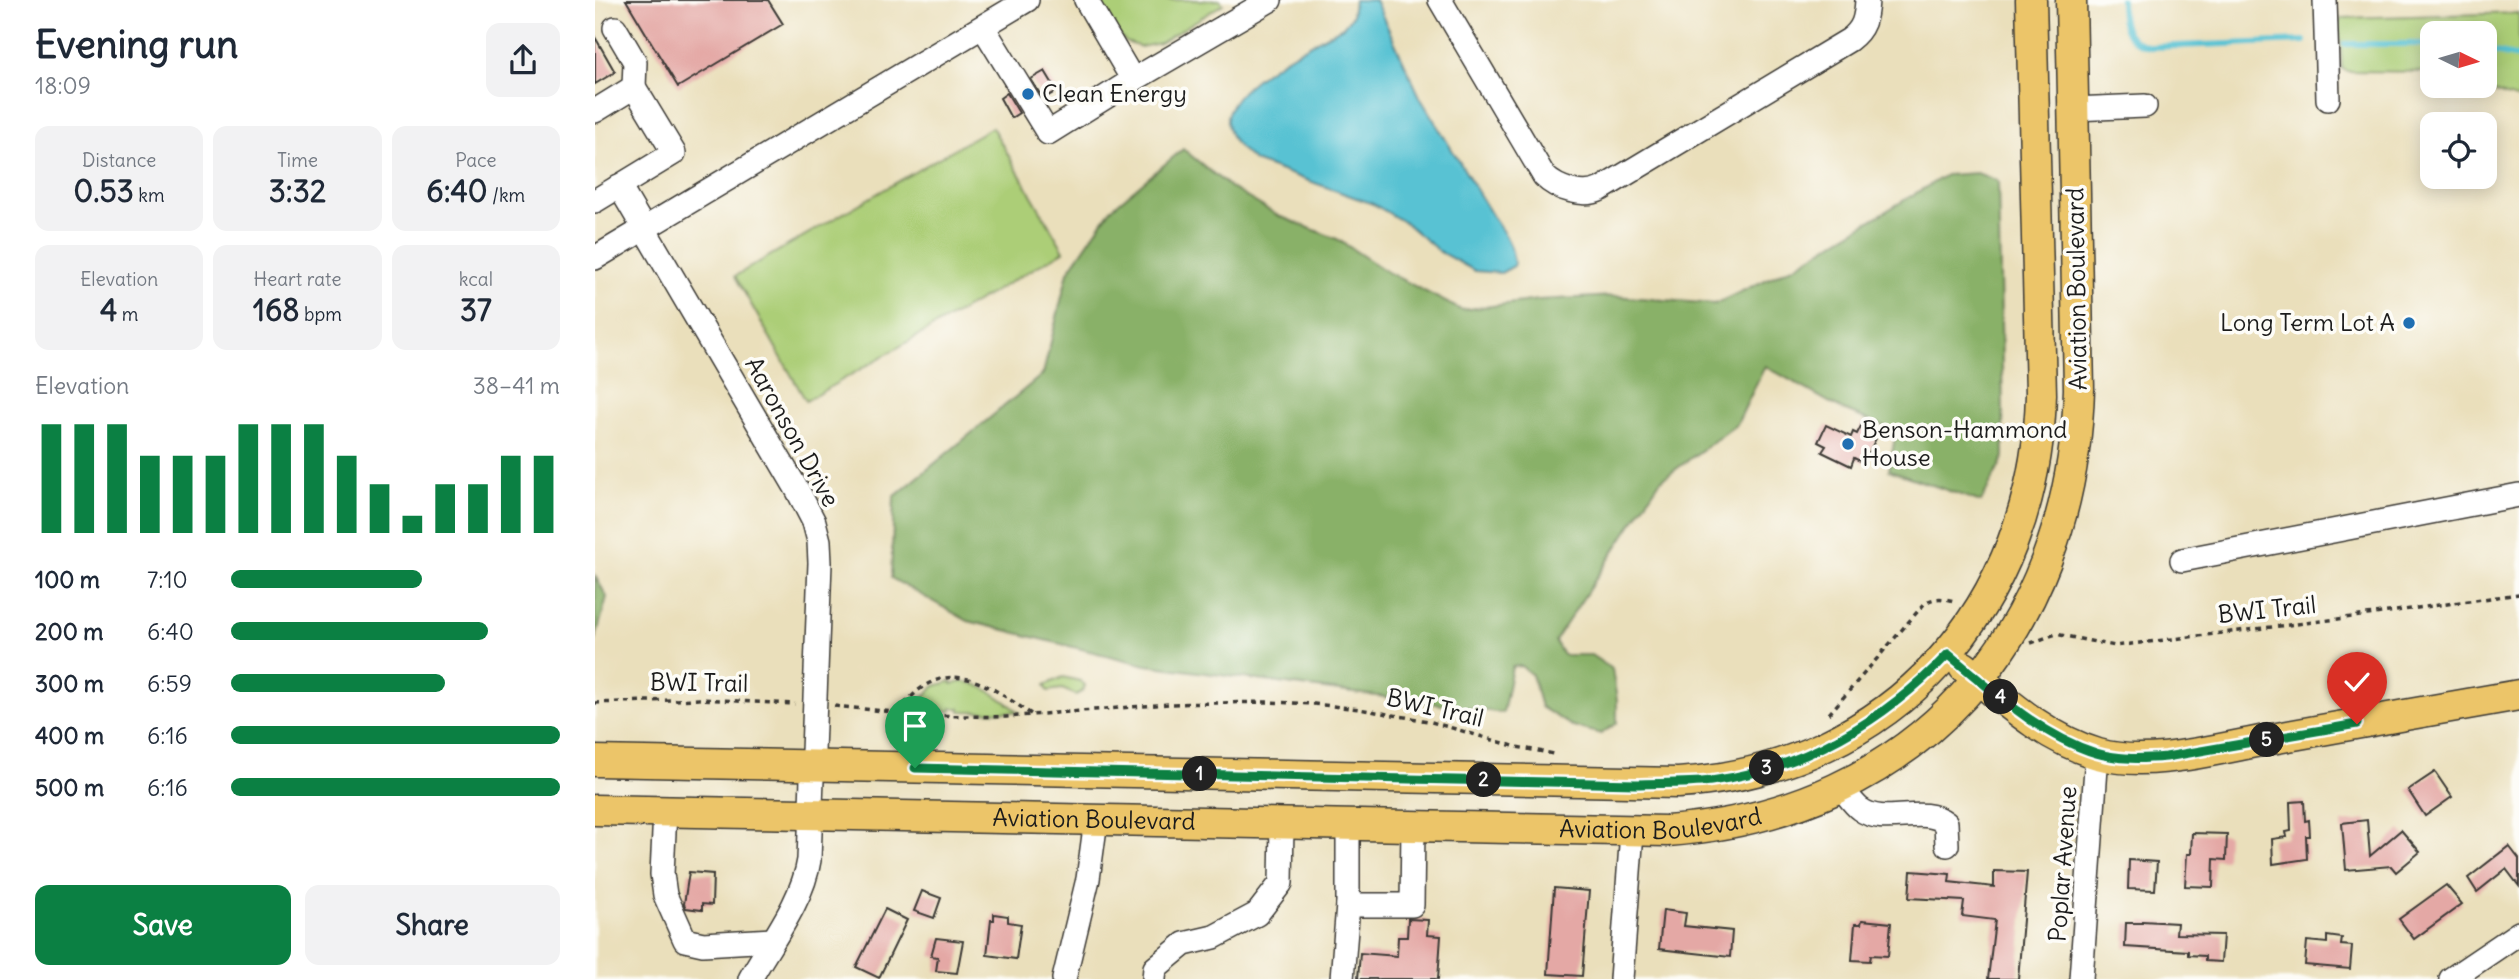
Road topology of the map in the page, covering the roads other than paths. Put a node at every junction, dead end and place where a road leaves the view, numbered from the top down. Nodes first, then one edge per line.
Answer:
1 (1027, 0) edge
2 (1086, 0) edge
3 (1270, 0) edge
4 (1440, 0) edge
5 (1867, 0) edge
6 (2031, 0) edge
7 (2071, 0) edge
8 (2325, 0) edge
9 (983, 27) junction
10 (614, 28) dead end
11 (2033, 76) junction
12 (1133, 80) junction
13 (634, 88) junction
14 (2328, 99) dead end
15 (2145, 106) dead end
16 (2073, 109) junction
17 (595, 111) edge
18 (619, 186) junction
19 (595, 201) edge
20 (645, 229) junction
21 (595, 258) edge
22 (2519, 495) edge
23 (2182, 560) dead end
24 (1948, 654) junction
25 (1979, 679) junction
26 (2519, 695) edge
27 (2097, 754) junction
28 (595, 761) edge
29 (814, 765) junction
30 (1842, 787) junction
31 (595, 810) edge
32 (665, 811) junction
33 (811, 814) junction
34 (1096, 820) junction
35 (1282, 824) junction
36 (1348, 826) junction
37 (1413, 827) junction
38 (1632, 832) junction
39 (1947, 845) dead end
40 (1348, 905) junction
41 (2519, 933) edge
42 (773, 940) junction
43 (750, 979) edge
44 (1064, 979) edge
45 (1154, 979) edge
46 (1342, 979) edge
47 (1621, 979) edge
48 (2081, 979) edge
49 (2451, 979) edge

1 - 9 street
2 - 12 street
3 - 12 street
4 - 5 street
6 - 11 main road, Aviation Boulevard
7 - 16 main road, Aviation Boulevard
8 - 14 street
9 - 12 street
9 - 20 street
10 - 13 street
11 - 16 main road
11 - 24 main road, Aviation Boulevard
13 - 17 street
13 - 18 street
15 - 16 street
16 - 25 main road, Aviation Boulevard
18 - 19 street
18 - 20 street, Aaronson Drive
20 - 21 street
20 - 29 street, Aaronson Drive
22 - 23 street
24 - 25 main road
24 - 29 main road, Aviation Boulevard
25 - 27 main road
25 - 30 main road, Aviation Boulevard
26 - 27 main road
27 - 48 street, Poplar Avenue
28 - 29 main road, Aviation Boulevard
29 - 33 street, Aaronson Drive
30 - 38 main road, Aviation Boulevard
30 - 39 street
31 - 32 main road, Aviation Boulevard
32 - 33 main road, Aviation Boulevard
32 - 42 street
33 - 34 main road, Aviation Boulevard
33 - 42 street, Aaronson Drive
34 - 35 main road, Aviation Boulevard
34 - 44 street
35 - 36 main road, Aviation Boulevard
35 - 45 street
36 - 37 main road, Aviation Boulevard
36 - 40 street
37 - 38 main road, Aviation Boulevard
37 - 40 street
38 - 47 street
40 - 46 street
41 - 49 street
42 - 43 street, Aaronson Drive

